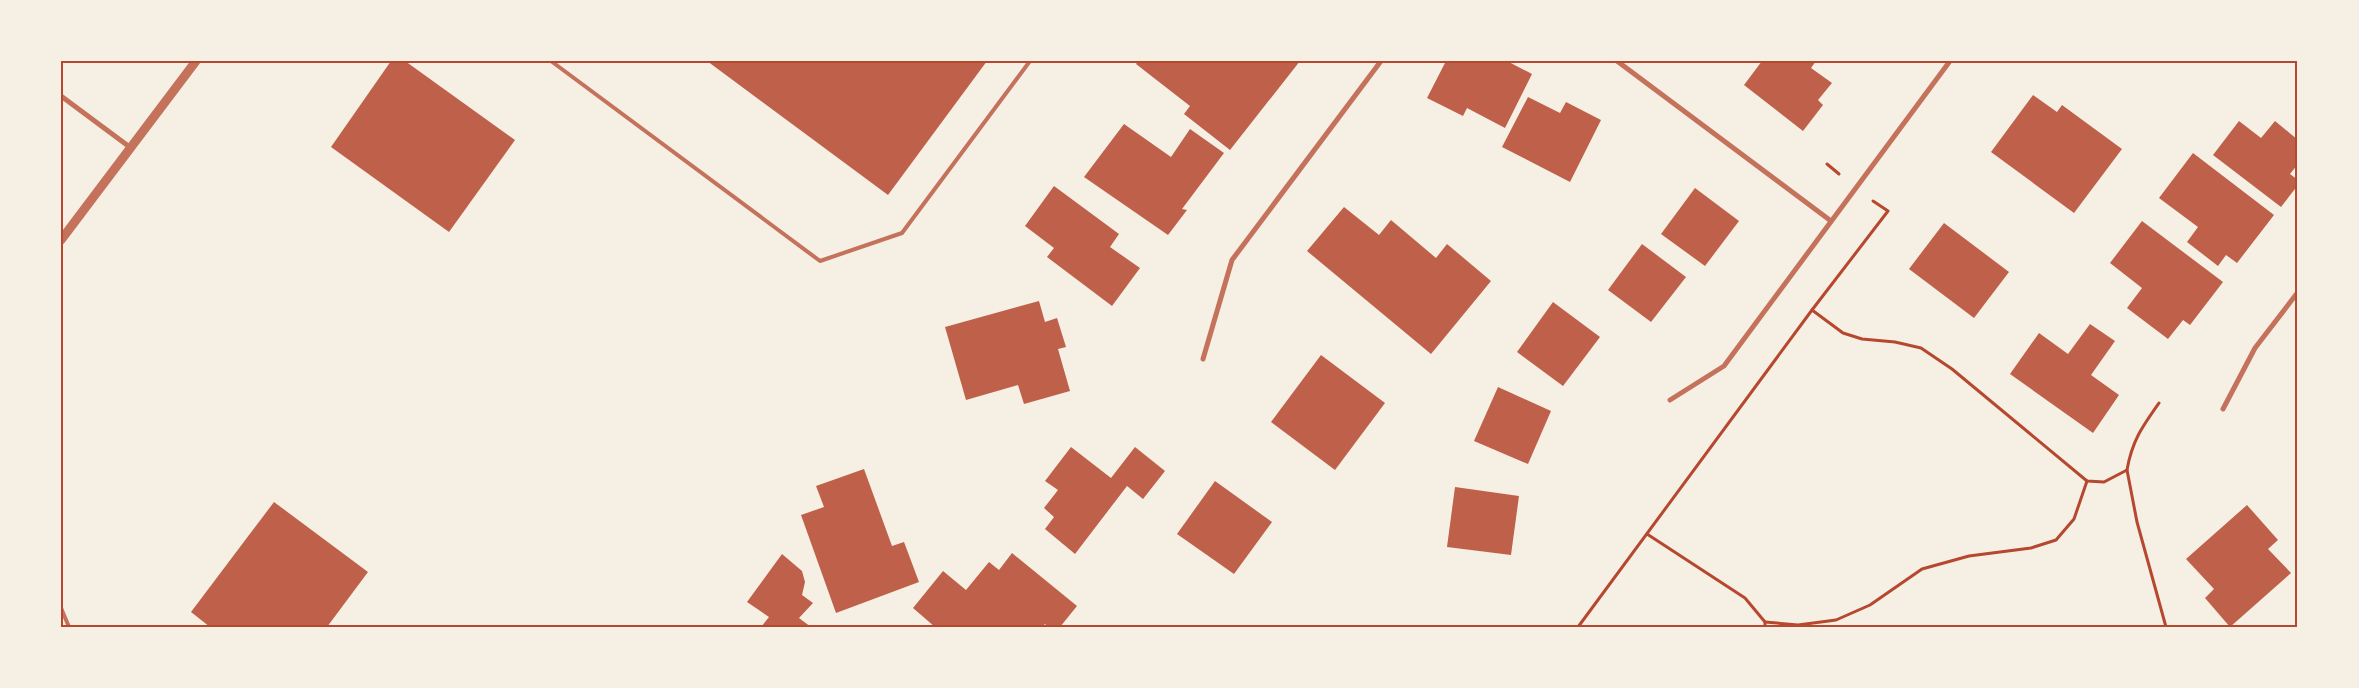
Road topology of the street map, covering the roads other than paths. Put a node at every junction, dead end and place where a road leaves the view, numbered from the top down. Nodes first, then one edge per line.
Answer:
1 (196, 61) edge
2 (551, 61) edge
3 (1030, 61) edge
4 (1381, 61) edge
5 (1617, 61) edge
6 (1950, 61) edge
7 (61, 96) edge
8 (132, 148) junction
9 (1831, 221) junction
10 (61, 240) edge
11 (2298, 292) edge
12 (1203, 359) dead end
13 (1670, 400) dead end
14 (2223, 409) dead end
15 (61, 608) edge
16 (69, 627) edge

1 - 8 street
2 - 3 lane
4 - 12 street
5 - 9 street
6 - 9 street
7 - 8 street
8 - 10 street
9 - 13 street
11 - 14 street
15 - 16 lane

